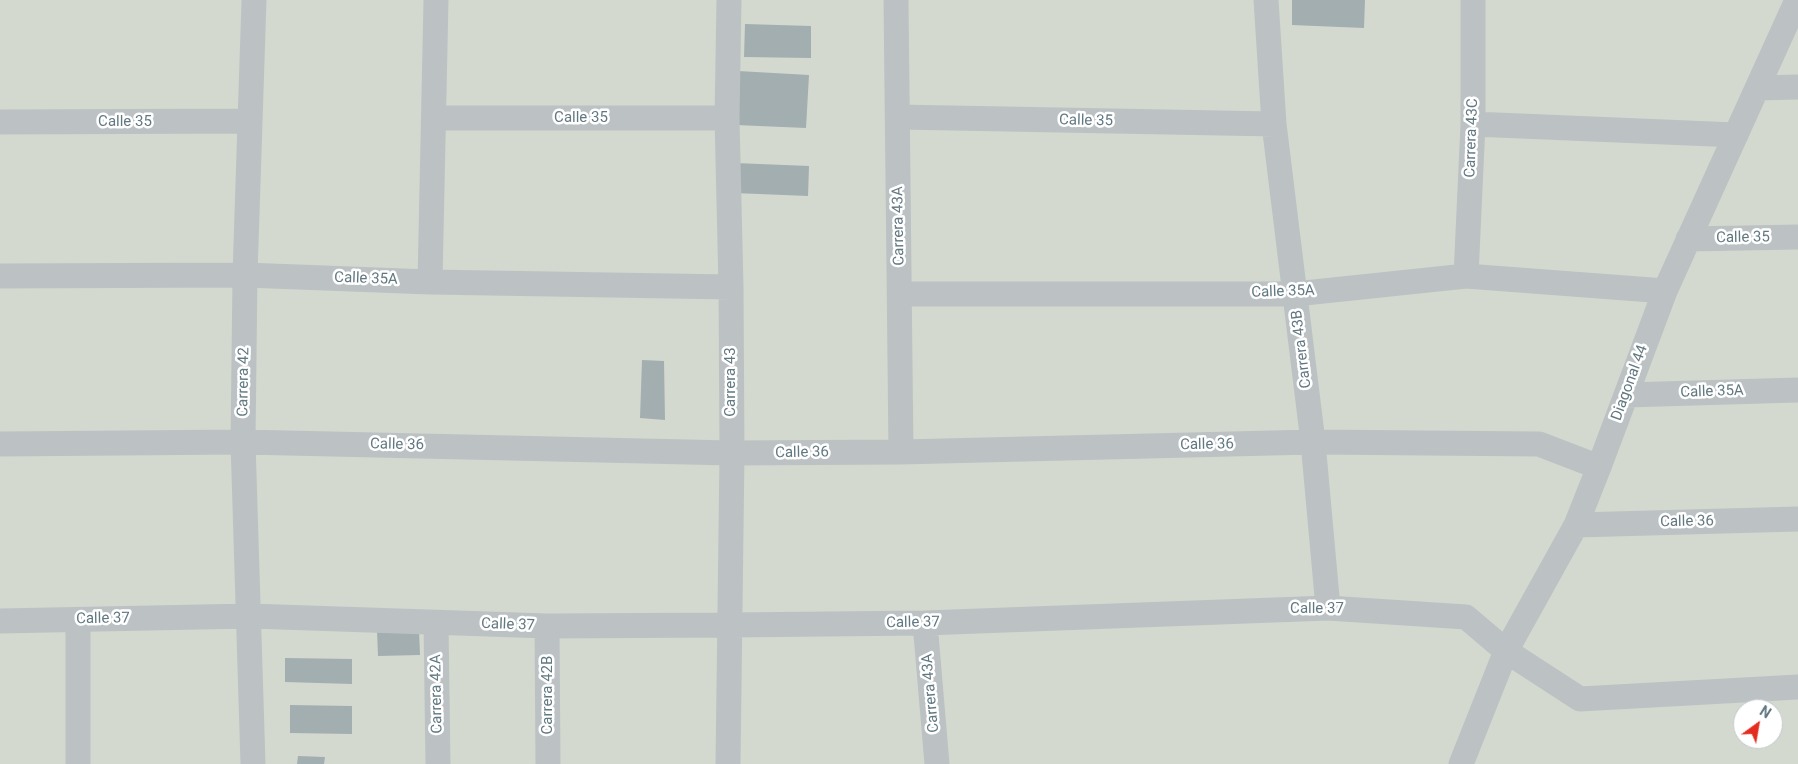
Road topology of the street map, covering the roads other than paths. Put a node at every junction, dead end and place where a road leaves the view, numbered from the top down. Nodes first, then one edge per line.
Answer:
1 (254, 0) edge
2 (436, 0) edge
3 (729, 0) edge
4 (896, 0) edge
5 (1266, 0) edge
6 (1473, 0) edge
7 (1797, 0) edge
8 (1798, 87) edge
9 (1757, 88) junction
10 (898, 117) junction
11 (434, 118) junction
12 (727, 118) junction
13 (250, 121) junction
14 (0, 122) edge
15 (1274, 124) junction
16 (1473, 124) junction
17 (1736, 136) junction
18 (1798, 237) edge
19 (1688, 239) junction
20 (245, 275) junction
21 (0, 276) edge
22 (1466, 276) junction
23 (430, 282) junction
24 (731, 287) junction
25 (1665, 291) junction
26 (900, 294) junction
27 (1295, 294) junction
28 (1798, 390) edge
29 (1626, 395) junction
30 (243, 442) junction
31 (1313, 442) junction
32 (0, 444) edge
33 (901, 452) junction
34 (732, 453) junction
35 (1599, 467) junction
36 (1798, 519) edge
37 (1576, 525) junction
38 (1328, 608) junction
39 (250, 616) junction
40 (78, 620) junction
41 (0, 621) edge
42 (436, 623) junction
43 (925, 623) junction
44 (730, 625) junction
45 (547, 626) junction
46 (1506, 651) junction
47 (1798, 686) edge
48 (78, 764) edge
49 (254, 764) edge
50 (438, 764) edge
51 (548, 764) edge
52 (728, 764) edge
53 (937, 764) edge
54 (1461, 764) edge

1 - 13 street, Carrera 42
2 - 11 street
3 - 12 street, Carrera 43
4 - 10 street, Carrera 43A
5 - 15 street, Carrera 43B
6 - 16 street, Carrera 43C
7 - 9 street, Diagonal 44
8 - 9 street
9 - 17 street, Diagonal 44
10 - 15 street, Calle 35
10 - 26 street, Carrera 43A
11 - 12 street, Calle 35
11 - 23 street
12 - 24 street, Carrera 43
13 - 14 street, Calle 35
13 - 20 street, Carrera 42
15 - 27 street, Carrera 43B
16 - 17 street
16 - 22 street, Carrera 43C
17 - 19 street, Diagonal 44
18 - 19 street, Calle 35
19 - 25 street, Diagonal 44
20 - 21 street, Calle 35A
20 - 23 street, Calle 35A
20 - 30 street, Carrera 42
22 - 25 street, Calle 35A
22 - 27 street, Calle 35A
23 - 24 street, Calle 35A
24 - 34 street, Carrera 43
25 - 29 street, Diagonal 44
26 - 27 street, Calle 35A
26 - 33 street, Carrera 43A
27 - 31 street, Carrera 43B
28 - 29 street, Calle 35A
29 - 35 street, Diagonal 44
30 - 32 street, Calle 36
30 - 34 street, Calle 36
30 - 39 street, Carrera 42
31 - 33 street, Calle 36
31 - 35 street, Calle 36
31 - 38 street, Carrera 43B
33 - 34 street, Calle 36
34 - 44 street, Carrera 43
35 - 37 street, Diagonal 44
36 - 37 street, Calle 36
37 - 46 street, Diagonal 44
38 - 43 street, Calle 37
38 - 46 street, Calle 37
39 - 40 street, Calle 37
39 - 42 street, Calle 37
39 - 49 street, Carrera 42
40 - 41 street, Calle 37
40 - 48 street
42 - 45 street, Calle 37
42 - 50 street, Carrera 42A
43 - 44 street, Calle 37
43 - 53 street, Carrera 43A
44 - 45 street, Calle 37
44 - 52 street, Carrera 43
45 - 51 street, Carrera 42B
46 - 47 street, Calle 37
46 - 54 street, Diagonal 44

